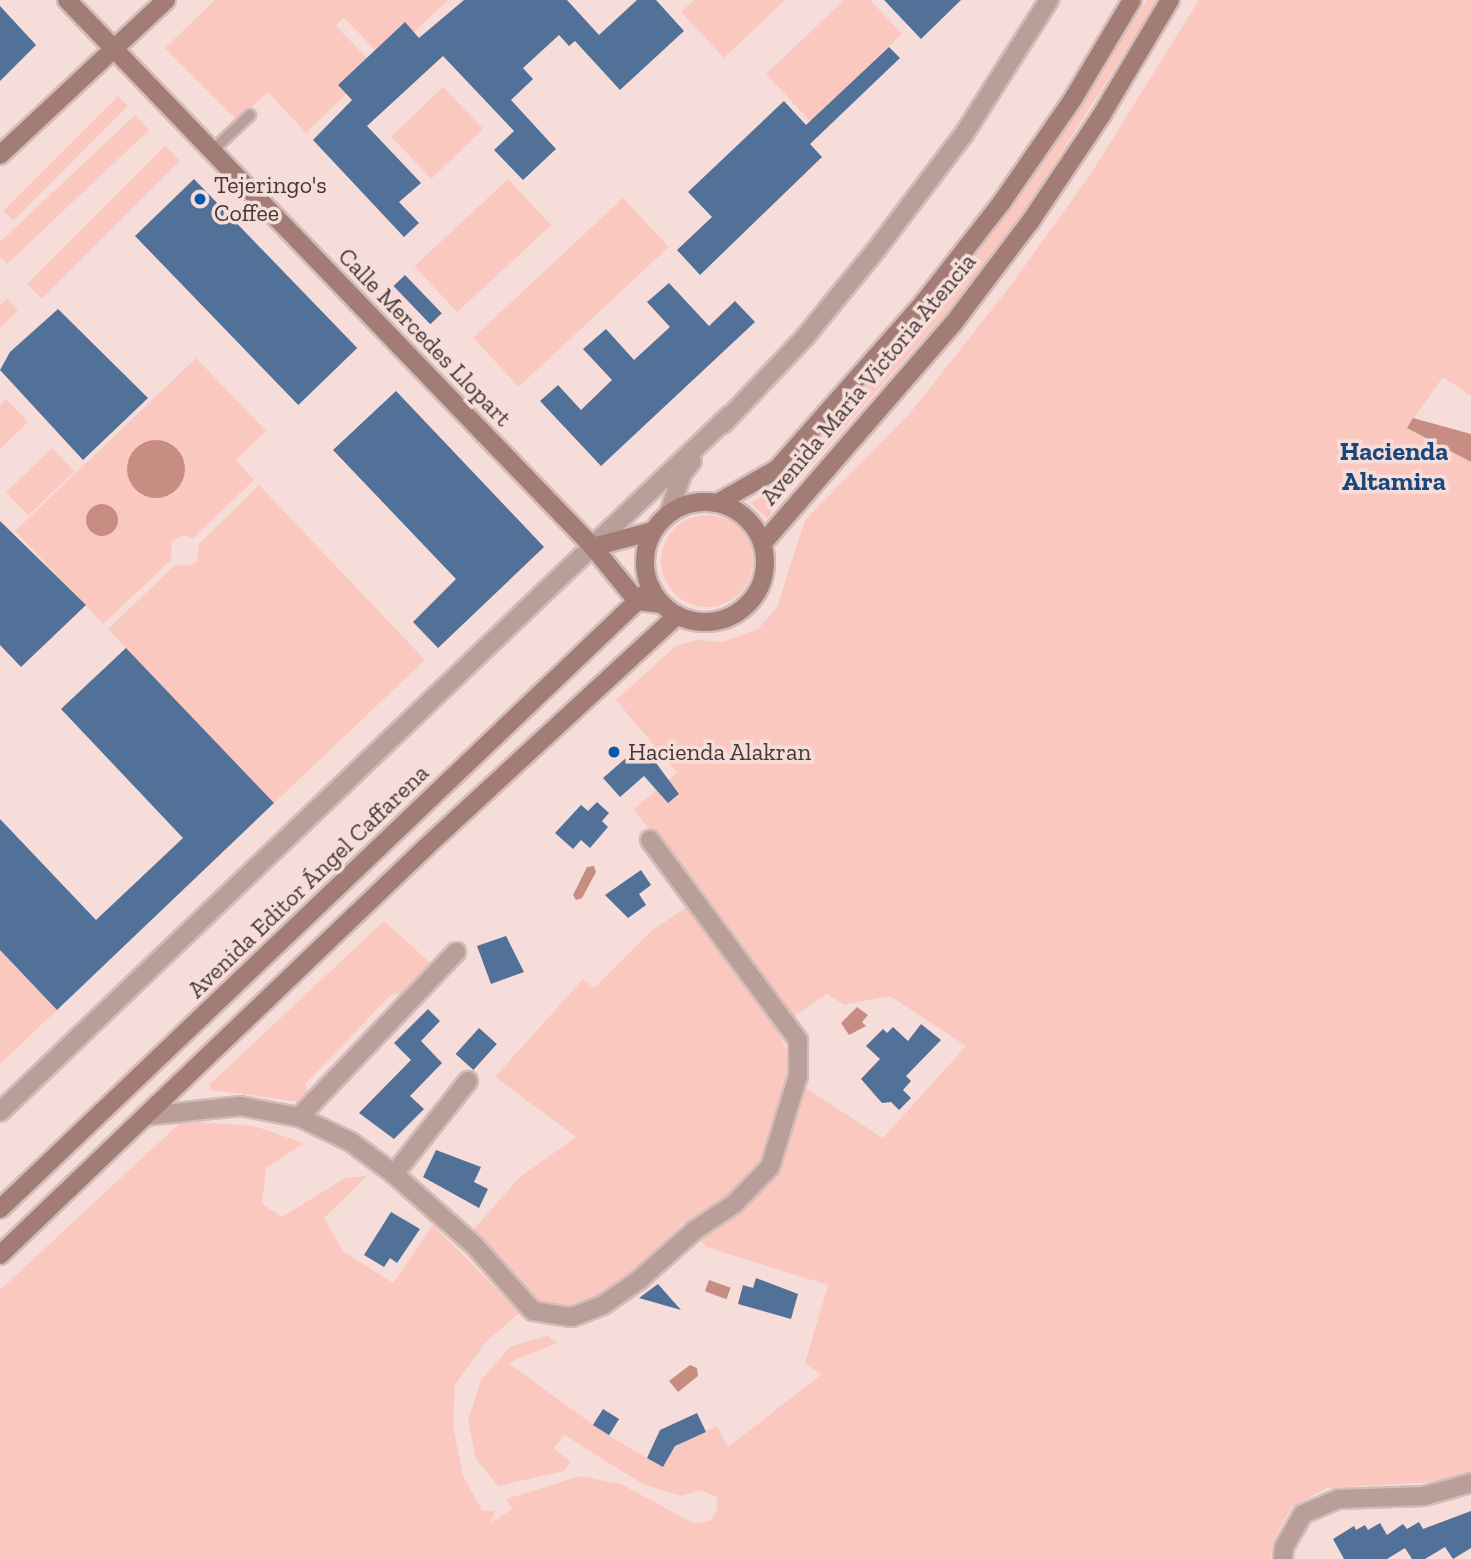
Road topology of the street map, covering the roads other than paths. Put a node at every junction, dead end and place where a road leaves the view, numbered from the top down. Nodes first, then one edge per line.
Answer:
1 (67, 0) edge
2 (166, 0) edge
3 (1049, 0) edge
4 (1132, 0) edge
5 (1170, 0) edge
6 (116, 49) junction
7 (250, 115) dead end
8 (213, 150) junction
9 (0, 155) edge
10 (730, 415) junction
11 (719, 502) junction
12 (669, 513) junction
13 (653, 531) junction
14 (763, 543) junction
15 (593, 547) junction
16 (651, 588) junction
17 (637, 601) junction
18 (662, 604) junction
19 (677, 615) junction
20 (650, 840) dead end
21 (456, 952) dead end
22 (468, 1081) dead end
23 (0, 1112) edge
24 (145, 1116) junction
25 (299, 1117) junction
26 (394, 1174) junction
27 (0, 1209) edge
28 (0, 1255) edge
29 (1471, 1483) edge
30 (1283, 1559) edge

1 - 6 main road, Calle Mercedes Llopart
2 - 6 main road
3 - 10 street
4 - 11 main road, Avenida María Victoria Atencia
5 - 14 main road, Avenida María Victoria Atencia
6 - 8 main road, Calle Mercedes Llopart
6 - 9 main road
7 - 8 lane
8 - 15 main road, Calle Mercedes Llopart
10 - 12 street
10 - 15 street
11 - 12 main road
11 - 14 main road
12 - 13 main road
13 - 15 main road
13 - 16 main road
14 - 19 main road
15 - 17 main road, Calle Mercedes Llopart
15 - 23 street, Avenida Editor Ángel Caffarena
16 - 17 main road, Avenida Editor Ángel Caffarena
16 - 18 main road
17 - 18 main road
17 - 27 main road, Avenida Editor Ángel Caffarena
18 - 19 main road
19 - 24 main road
20 - 26 street
21 - 25 street
22 - 26 street
24 - 25 street
24 - 28 main road
25 - 26 street
29 - 30 street

